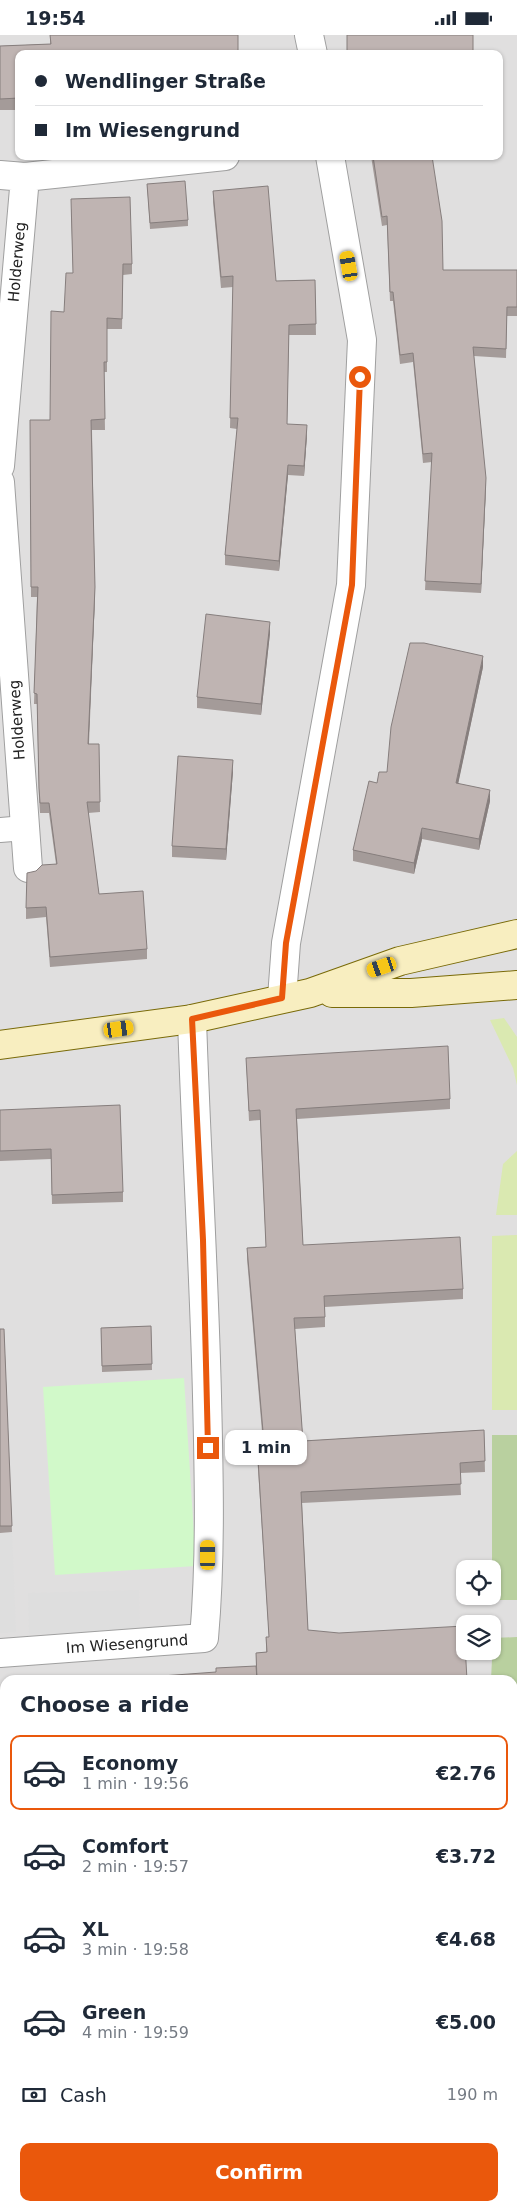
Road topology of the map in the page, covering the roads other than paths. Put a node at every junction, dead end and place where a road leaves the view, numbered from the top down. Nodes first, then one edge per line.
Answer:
1 (310, 35) edge
2 (312, 50) edge
3 (182, 160) edge
4 (331, 160) edge
5 (12, 176) edge
6 (0, 466) edge
7 (0, 482) edge
8 (13, 829) edge
9 (28, 868) dead end
10 (517, 934) edge
11 (517, 985) edge
12 (310, 993) junction
13 (282, 998) junction
14 (192, 1019) junction
15 (0, 1045) edge
16 (0, 1653) edge

1 - 2 street
3 - 5 street
4 - 13 street
5 - 6 street, Holderweg
7 - 8 street, Holderweg
8 - 9 street, Holderweg
10 - 12 main road
11 - 12 main road
12 - 13 main road
13 - 14 main road
14 - 15 main road
14 - 16 street, Im Wiesengrund

